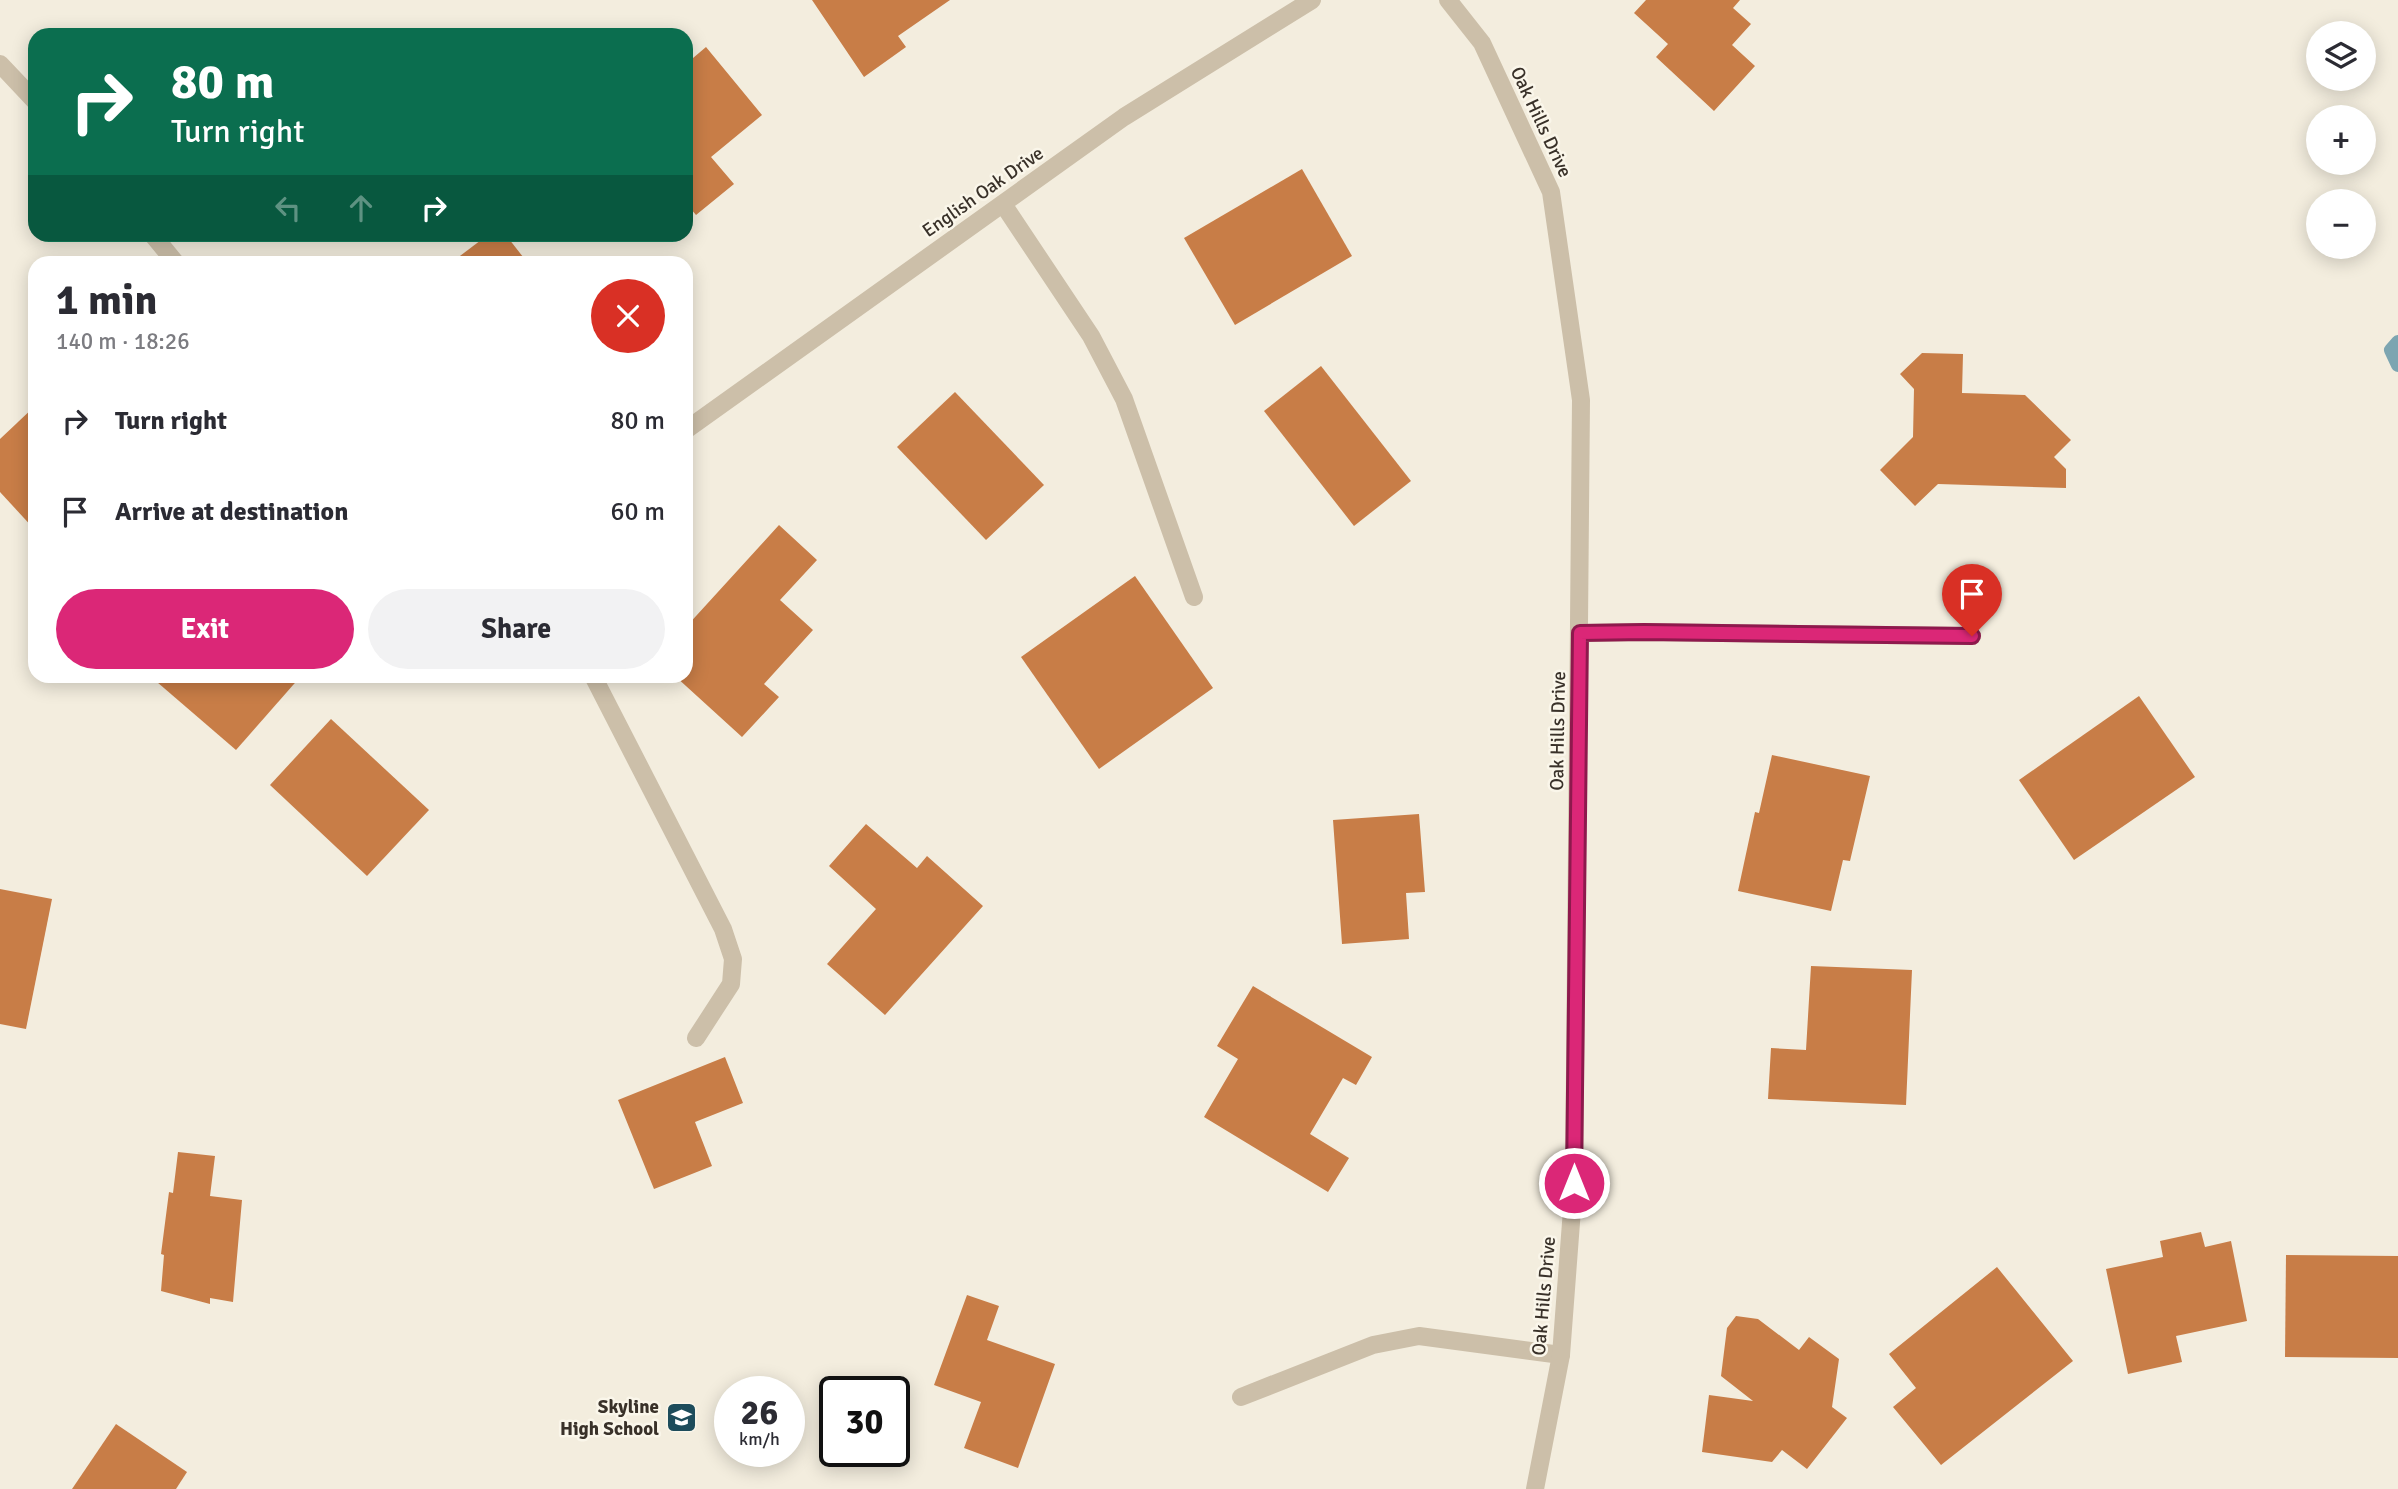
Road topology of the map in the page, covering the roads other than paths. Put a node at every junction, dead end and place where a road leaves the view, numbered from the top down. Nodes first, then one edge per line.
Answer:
1 (1312, 0) edge
2 (1448, 0) edge
3 (0, 64) edge
4 (28, 94) edge
5 (1003, 204) junction
6 (159, 242) edge
7 (170, 256) edge
8 (693, 425) edge
9 (1194, 597) dead end
10 (1580, 633) junction
11 (1972, 636) dead end
12 (597, 683) edge
13 (696, 1038) dead end
14 (1561, 1354) junction
15 (1241, 1397) dead end
16 (1535, 1489) edge

1 - 5 street, English Oak Drive
2 - 10 street, Oak Hills Drive
3 - 4 street
5 - 8 street, English Oak Drive
5 - 9 street
6 - 7 street
10 - 11 street
10 - 14 street, Oak Hills Drive
12 - 13 street
14 - 15 street
14 - 16 street, Oak Hills Drive

